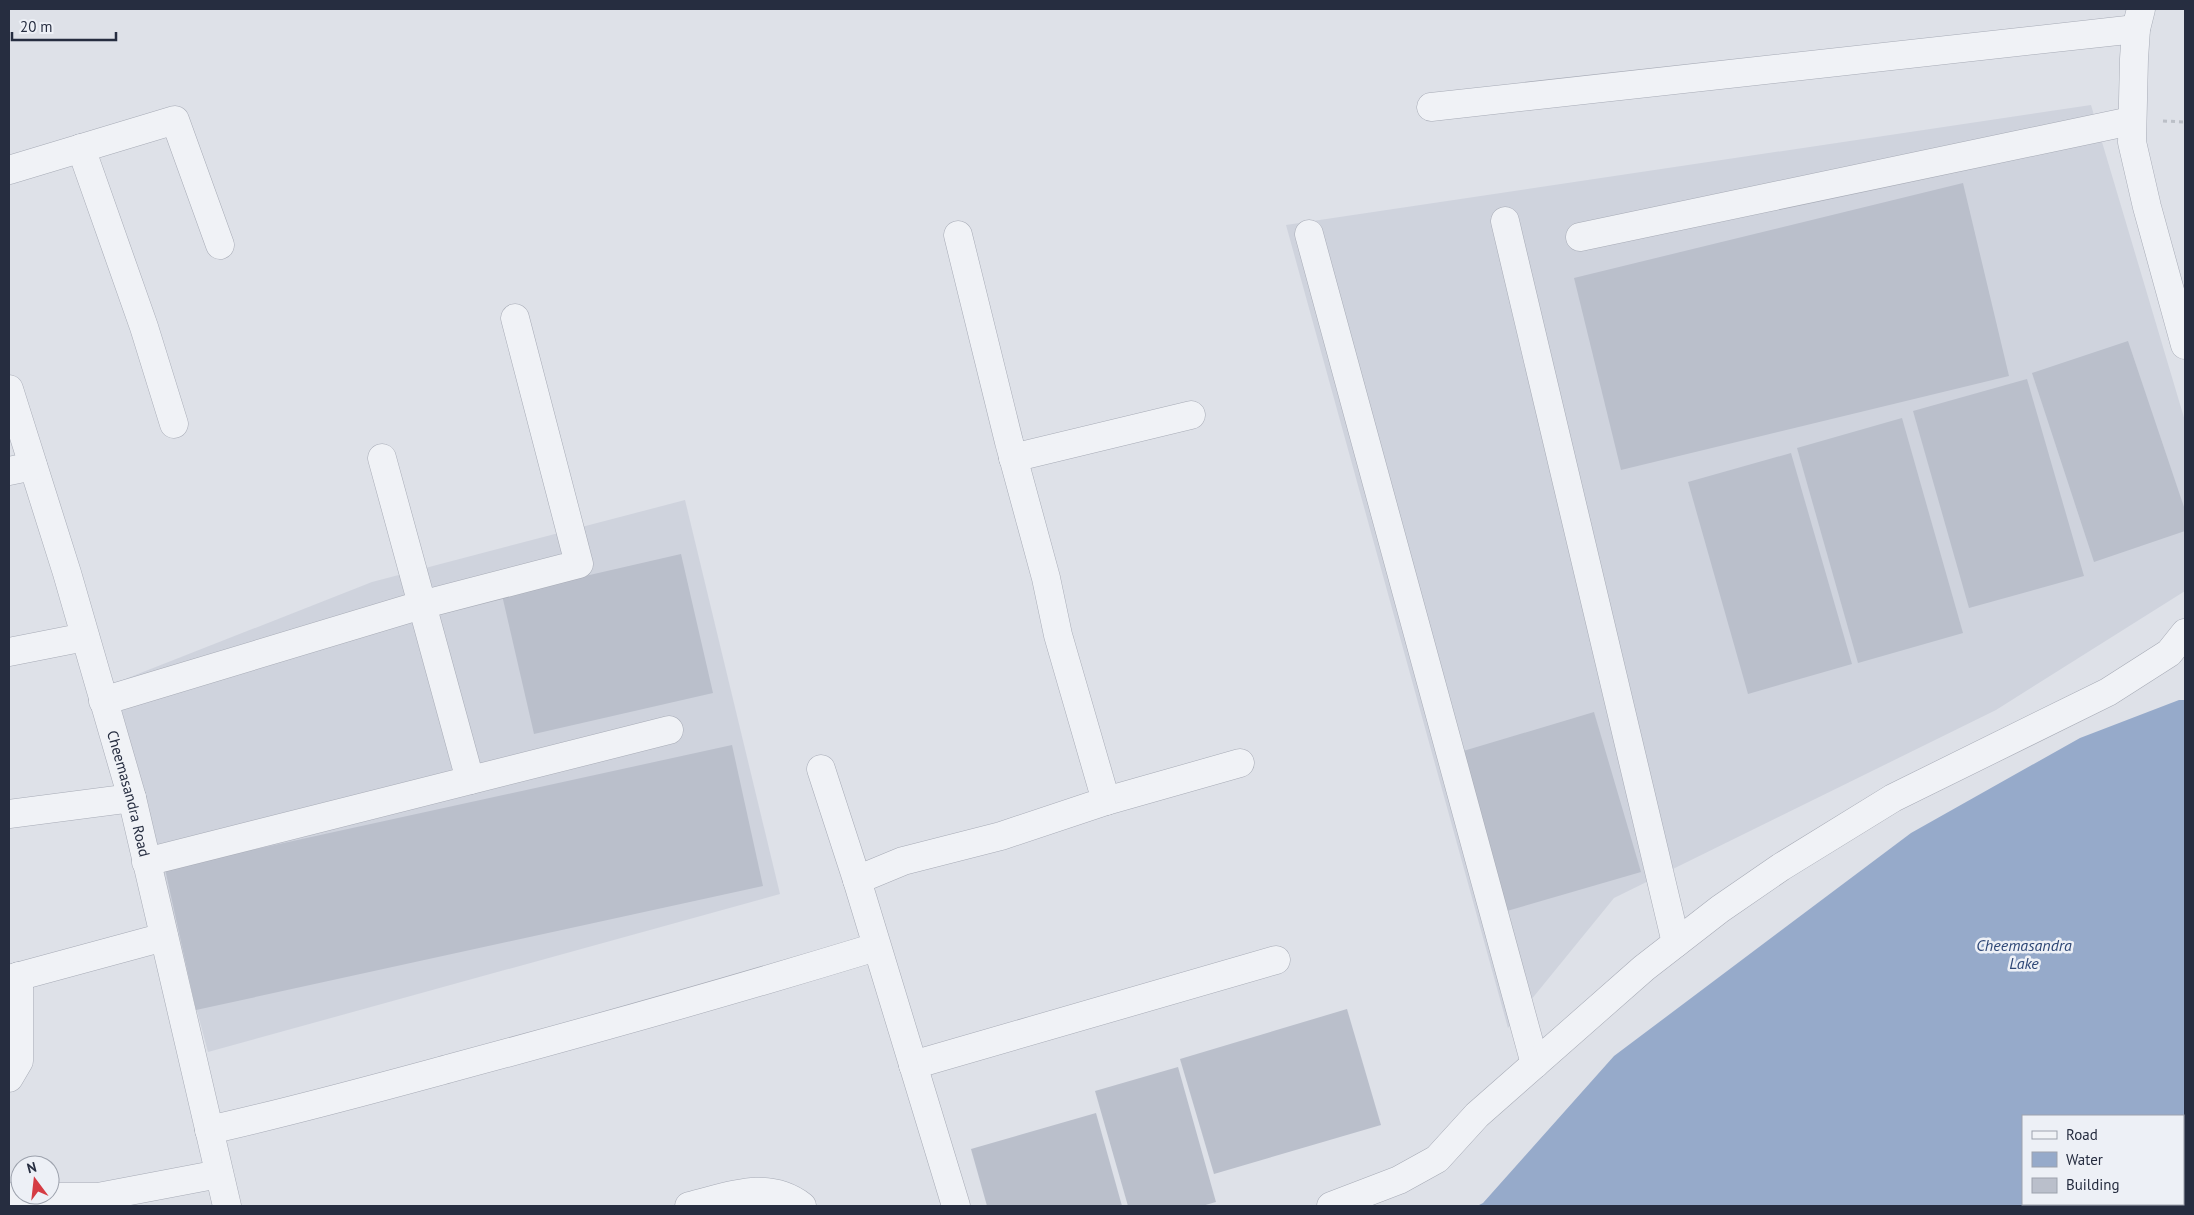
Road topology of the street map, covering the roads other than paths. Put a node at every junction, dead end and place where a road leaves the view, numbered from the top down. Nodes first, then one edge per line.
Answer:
1 (2138, 19) edge
2 (1431, 107) dead end
3 (2131, 121) junction
4 (82, 148) junction
5 (9, 170) edge
6 (1505, 221) dead end
7 (1309, 234) dead end
8 (958, 235) dead end
9 (1580, 238) dead end
10 (220, 245) dead end
11 (515, 318) dead end
12 (2185, 345) edge
13 (9, 389) edge
14 (1191, 415) dead end
15 (174, 424) dead end
16 (382, 458) dead end
17 (1013, 458) junction
18 (21, 468) edge
19 (421, 605) junction
20 (2185, 633) edge
21 (85, 637) junction
22 (9, 652) edge
23 (103, 701) junction
24 (669, 730) dead end
25 (1240, 763) dead end
26 (821, 769) dead end
27 (470, 780) junction
28 (132, 798) junction
29 (1106, 801) junction
30 (9, 814) edge
31 (146, 862) junction
32 (857, 880) junction
33 (164, 937) junction
34 (1676, 943) junction
35 (876, 947) junction
36 (1276, 960) dead end
37 (14, 978) edge
38 (913, 1064) junction
39 (1535, 1064) junction
40 (9, 1078) edge
41 (209, 1130) junction
42 (220, 1174) junction
43 (9, 1198) edge
44 (227, 1206) edge
45 (689, 1206) edge
46 (802, 1206) edge
47 (956, 1206) edge
48 (1331, 1206) edge

1 - 2 street
1 - 3 street
3 - 9 street
3 - 12 street
4 - 5 street
4 - 10 street
4 - 15 street
6 - 34 street
7 - 39 street
8 - 17 street
11 - 19 street
13 - 18 street, Cheemasandra Road
14 - 17 street
16 - 19 street
17 - 29 street
18 - 21 street, Cheemasandra Road
19 - 23 street
19 - 27 street
20 - 34 street
21 - 22 street
21 - 23 street, Cheemasandra Road
23 - 28 street, Cheemasandra Road
24 - 27 street
25 - 29 street
26 - 32 street
27 - 31 street
28 - 30 street
28 - 31 street, Cheemasandra Road
29 - 32 street
31 - 33 street, Cheemasandra Road
32 - 35 street
33 - 37 street
33 - 41 street, Cheemasandra Road
34 - 39 street
35 - 38 street
35 - 41 street
36 - 38 street
37 - 40 street
38 - 47 street
39 - 48 street
41 - 42 street, Cheemasandra Road
42 - 43 street
42 - 44 street, Cheemasandra Road
45 - 46 street

